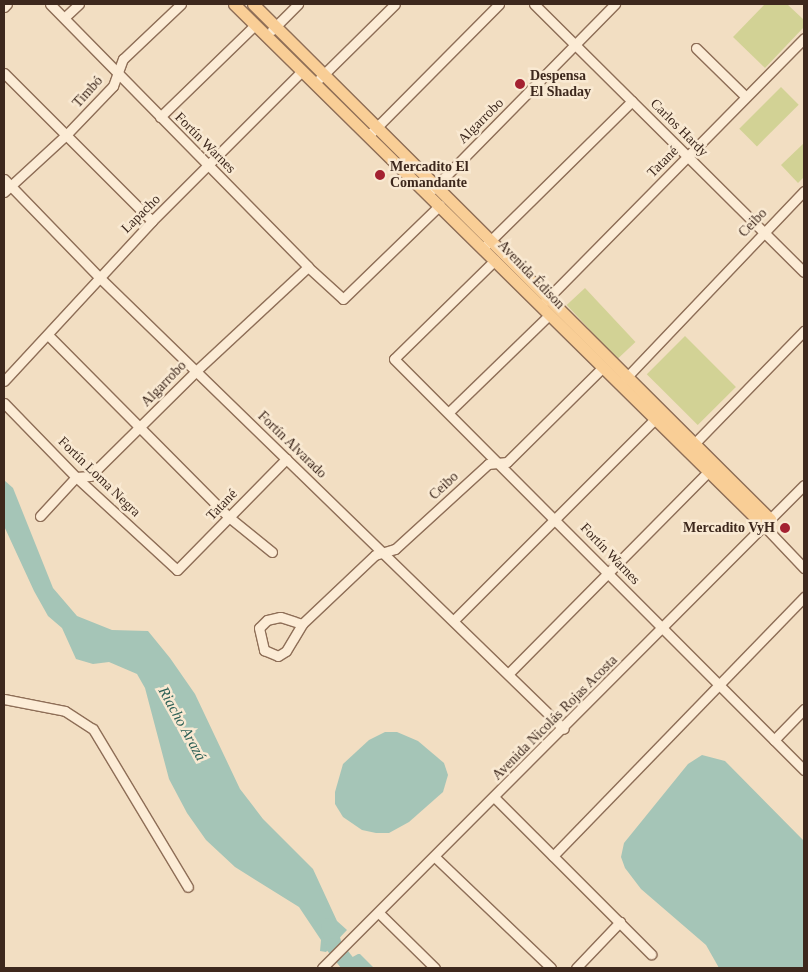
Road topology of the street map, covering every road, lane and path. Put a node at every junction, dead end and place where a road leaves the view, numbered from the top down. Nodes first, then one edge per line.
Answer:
1 (7, 4) edge
2 (50, 4) edge
3 (79, 4) edge
4 (181, 4) edge
5 (234, 4) edge
6 (253, 4) edge
7 (298, 4) edge
8 (395, 4) edge
9 (499, 4) edge
10 (534, 4) edge
11 (615, 4) edge
12 (4, 7) edge
13 (65, 17) junction
14 (255, 25) junction
15 (276, 26) junction
16 (267, 35) junction
17 (802, 43) edge
18 (576, 45) junction
19 (696, 48) dead end
20 (302, 71) junction
21 (4, 73) edge
22 (324, 73) junction
23 (118, 76) junction
24 (315, 83) junction
25 (745, 96) junction
26 (632, 101) junction
27 (160, 118) junction
28 (378, 126) junction
29 (66, 136) junction
30 (368, 136) junction
31 (688, 156) junction
32 (210, 166) junction
33 (6, 186) edge
34 (432, 190) junction
35 (804, 191) edge
36 (440, 206) junction
37 (152, 221) junction
38 (764, 232) junction
39 (488, 244) junction
40 (496, 260) junction
41 (308, 267) junction
42 (804, 272) edge
43 (99, 277) junction
44 (544, 301) junction
45 (549, 315) junction
46 (804, 331) edge
47 (48, 335) junction
48 (602, 368) junction
49 (196, 371) junction
50 (624, 380) junction
51 (4, 382) edge
52 (4, 403) edge
53 (449, 412) junction
54 (656, 418) junction
55 (140, 428) junction
56 (692, 446) junction
57 (286, 459) junction
58 (498, 463) junction
59 (710, 470) junction
60 (76, 477) junction
61 (804, 485) edge
62 (40, 516) dead end
63 (230, 518) junction
64 (556, 519) junction
65 (767, 523) junction
66 (272, 552) dead end
67 (384, 552) junction
68 (804, 568) edge
69 (177, 570) joint
70 (607, 571) junction
71 (804, 597) edge
72 (454, 620) junction
73 (302, 624) junction
74 (663, 630) junction
75 (508, 674) junction
76 (716, 685) junction
77 (4, 699) edge
78 (804, 709) edge
79 (564, 729) junction
80 (774, 740) junction
81 (804, 770) edge
82 (495, 798) junction
83 (553, 856) junction
84 (436, 858) junction
85 (188, 886) dead end
86 (380, 914) junction
87 (620, 922) junction
88 (651, 954) dead end
89 (325, 965) edge
90 (435, 968) edge
91 (551, 968) edge
92 (576, 968) edge

1 - 12 street
2 - 13 street, Fortín Warnes
3 - 13 street
4 - 23 street, Timbó
5 - 14 main road, Avenida Édison
6 - 15 main road, Avenida Édison
7 - 15 street
8 - 22 street
9 - 28 street
10 - 18 street, Carlos Hardy
11 - 18 street, Algarrobo
13 - 23 street, Fortín Warnes
14 - 16 main road, Avenida Édison
14 - 27 street
15 - 16 street
15 - 22 main road, Avenida Édison
16 - 20 main road, Avenida Édison
17 - 25 street, Tatané
18 - 26 street, Carlos Hardy
18 - 34 street, Algarrobo
19 - 25 street
20 - 24 main road, Avenida Édison
20 - 32 street, Lapacho
21 - 29 street
22 - 24 street
22 - 28 main road, Avenida Édison
23 - 27 street, Fortín Warnes
23 - 29 street, Timbó
24 - 30 main road, Avenida Édison
25 - 31 street, Tatané
26 - 31 street, Carlos Hardy
26 - 39 street
27 - 32 street, Fortín Warnes
28 - 30 street
28 - 34 main road, Avenida Édison
29 - 33 street, Timbó
29 - 37 street
30 - 34 main road, Avenida Édison
31 - 38 street, Carlos Hardy
31 - 44 street, Tatané
32 - 37 street, Lapacho
32 - 41 street, Fortín Warnes
33 - 43 street, Fortín Alvarado
34 - 36 main road, Avenida Édison
34 - 39 main road, Avenida Édison
35 - 38 street, Ceibo
36 - 39 main road, Avenida Édison
36 - 41 street, Fortín Warnes
37 - 43 street, Lapacho
38 - 42 street, Carlos Hardy
38 - 50 street, Ceibo
39 - 40 main road, Avenida Édison
39 - 44 main road, Avenida Édison
40 - 44 main road, Avenida Édison
40 - 53 street, Fortín Warnes
41 - 49 street, Algarrobo
43 - 47 street, Lapacho
43 - 49 street, Fortín Alvarado
44 - 45 main road, Avenida Édison
44 - 50 main road, Avenida Édison
45 - 48 main road, Avenida Édison
45 - 53 street
46 - 56 street
47 - 51 street, Lapacho
47 - 55 street
48 - 50 main road, Avenida Édison
48 - 58 street, Ceibo
49 - 55 street, Algarrobo
49 - 57 street, Fortín Alvarado
50 - 54 main road, Avenida Édison
50 - 56 main road, Avenida Édison
52 - 60 street, Fortín Loma Negra
53 - 58 street, Fortín Warnes
54 - 56 main road, Avenida Édison
54 - 64 street
55 - 60 street, Algarrobo
55 - 63 street
56 - 59 main road, Avenida Édison
56 - 65 main road, Avenida Édison
57 - 63 street, Tatané
57 - 67 street, Fortín Alvarado
58 - 64 street, Fortín Warnes
58 - 67 street, Ceibo
59 - 65 main road, Avenida Édison
59 - 70 street
60 - 62 street, Algarrobo
60 - 69 street, Fortín Loma Negra
61 - 65 street, Avenida Nicolás Rojas Acosta
63 - 66 street
63 - 69 street, Tatané
64 - 70 street, Fortín Warnes
64 - 72 street
65 - 68 street, Avenida Édison
65 - 74 street, Avenida Nicolás Rojas Acosta
67 - 72 street, Fortín Alvarado
67 - 73 street, Ceibo
70 - 74 street, Fortín Warnes
70 - 75 street
71 - 76 street
72 - 75 street, Fortín Alvarado
73 - 73 street, Ceibo
74 - 76 street, Fortín Warnes
74 - 79 street, Avenida Nicolás Rojas Acosta
75 - 79 street, Fortín Alvarado
76 - 80 street, Fortín Warnes
76 - 83 street
77 - 85 street
78 - 80 street
79 - 82 street, Avenida Nicolás Rojas Acosta
80 - 81 street, Fortín Warnes
82 - 83 street
82 - 84 street, Avenida Nicolás Rojas Acosta
83 - 87 street
84 - 86 street, Avenida Nicolás Rojas Acosta
84 - 91 street
86 - 89 street, Avenida Nicolás Rojas Acosta
86 - 90 street
87 - 88 street
87 - 92 street

